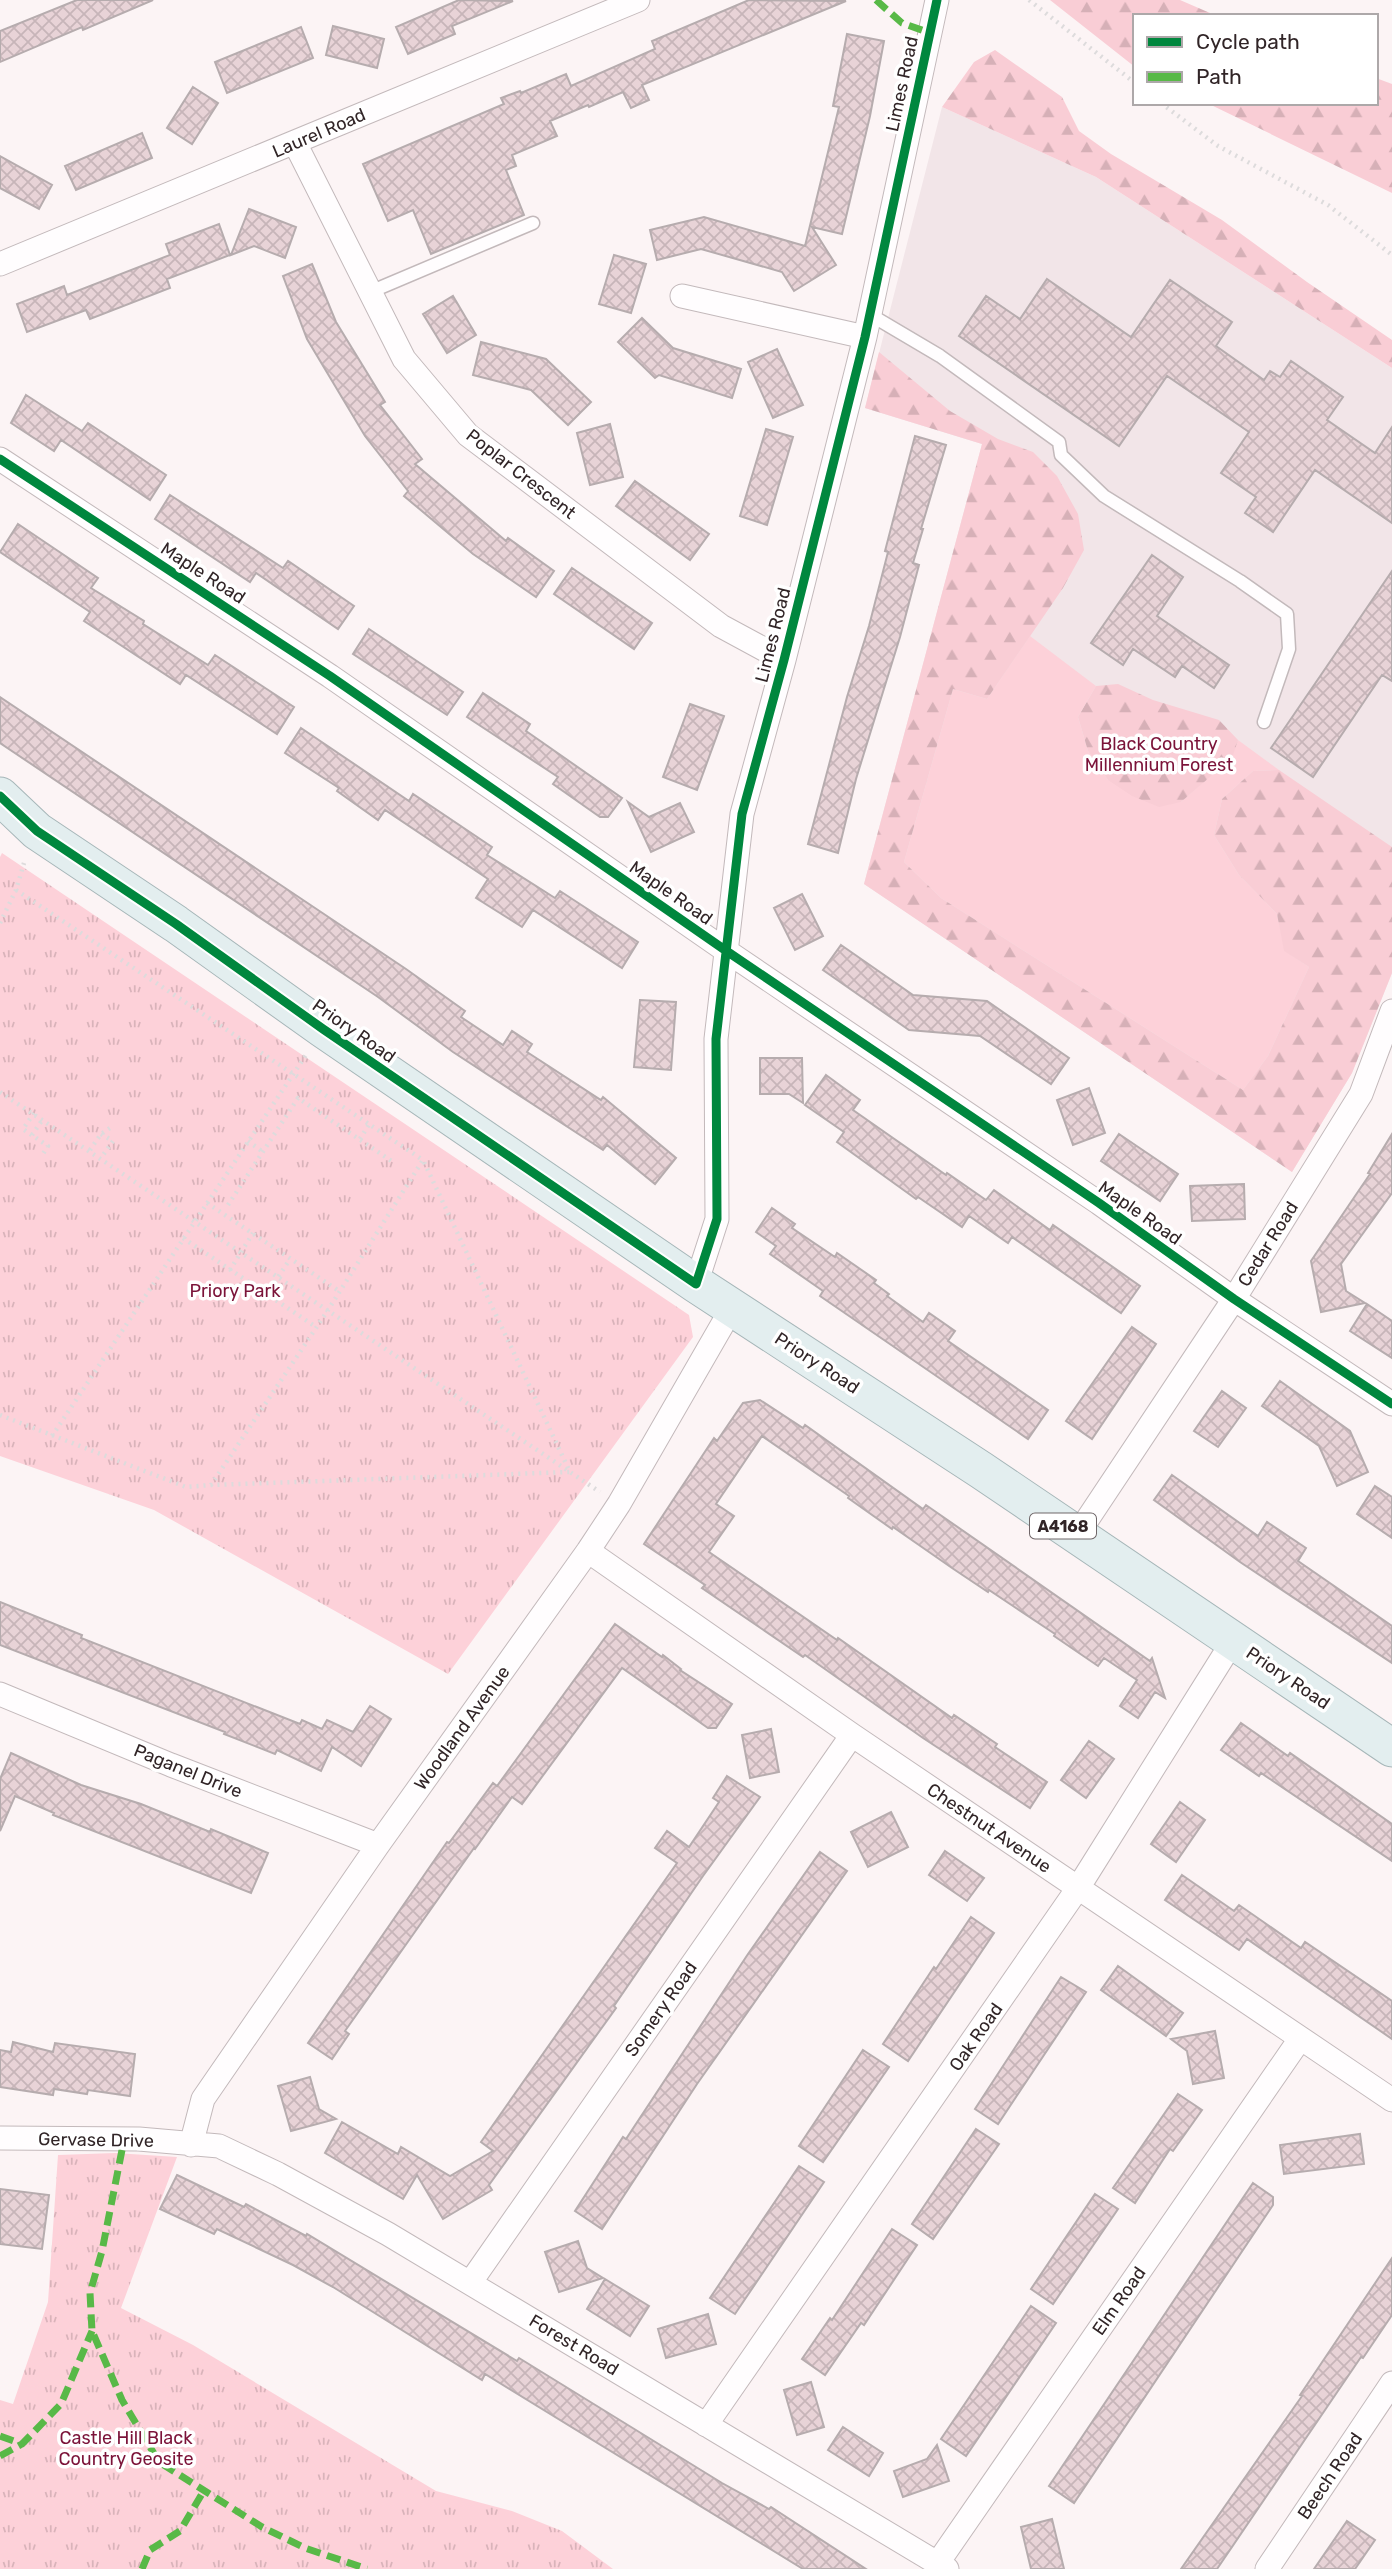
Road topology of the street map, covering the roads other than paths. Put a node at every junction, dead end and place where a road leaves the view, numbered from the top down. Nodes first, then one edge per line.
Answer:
1 (638, 0) edge
2 (937, 0) edge
3 (295, 143) junction
4 (533, 223) dead end
5 (0, 264) edge
6 (370, 292) junction
7 (682, 296) dead end
8 (869, 314) junction
9 (864, 337) junction
10 (0, 459) edge
11 (784, 660) junction
12 (1264, 722) dead end
13 (0, 796) edge
14 (0, 819) edge
15 (31, 847) junction
16 (725, 950) junction
17 (1392, 1012) edge
18 (696, 1284) junction
19 (1234, 1299) junction
20 (732, 1308) junction
21 (1392, 1404) edge
22 (1077, 1535) junction
23 (588, 1551) junction
24 (1233, 1640) junction
25 (0, 1694) edge
26 (852, 1735) junction
27 (1392, 1748) edge
28 (378, 1845) junction
29 (1078, 1888) junction
30 (1300, 2039) junction
31 (1392, 2100) edge
32 (0, 2138) edge
33 (191, 2145) junction
34 (470, 2283) junction
35 (1392, 2383) edge
36 (1385, 2408) edge
37 (706, 2425) junction
38 (942, 2566) edge
39 (1267, 2569) edge

1 - 3 street, Laurel Road
2 - 8 street, Limes Road
3 - 5 street, Laurel Road
3 - 6 street, Poplar Crescent
4 - 6 lane
6 - 11 street, Poplar Crescent
7 - 9 street
8 - 9 street, Limes Road
8 - 12 lane
9 - 11 street, Limes Road
10 - 16 street, Maple Road
11 - 16 street, Limes Road
13 - 15 main road, Priory Road / A4168
14 - 15 main road, Priory Road / A4168
15 - 18 main road, Priory Road / A4168
16 - 18 street, Limes Road
16 - 19 street, Maple Road
17 - 19 street, Cedar Road
18 - 20 main road, Priory Road / A4168
19 - 21 street, Maple Road
19 - 22 street, Cedar Road
20 - 22 main road, Priory Road / A4168
20 - 23 street, Woodland Avenue
22 - 24 main road, Priory Road / A4168
23 - 26 street, Chestnut Avenue
23 - 28 street, Woodland Avenue
24 - 27 main road, Priory Road / A4168
24 - 29 street, Oak Road
25 - 28 street, Paganel Drive
26 - 29 street, Chestnut Avenue
26 - 34 street, Somery Road
28 - 33 street, Woodland Avenue
29 - 30 street, Chestnut Avenue
29 - 37 street, Oak Road
30 - 31 street, Chestnut Avenue
30 - 38 street, Elm Road
32 - 33 street, Gervase Drive
33 - 34 street, Forest Road
34 - 37 street, Forest Road
35 - 36 street, Beech Road
36 - 39 street, Beech Road
37 - 38 street, Forest Road

